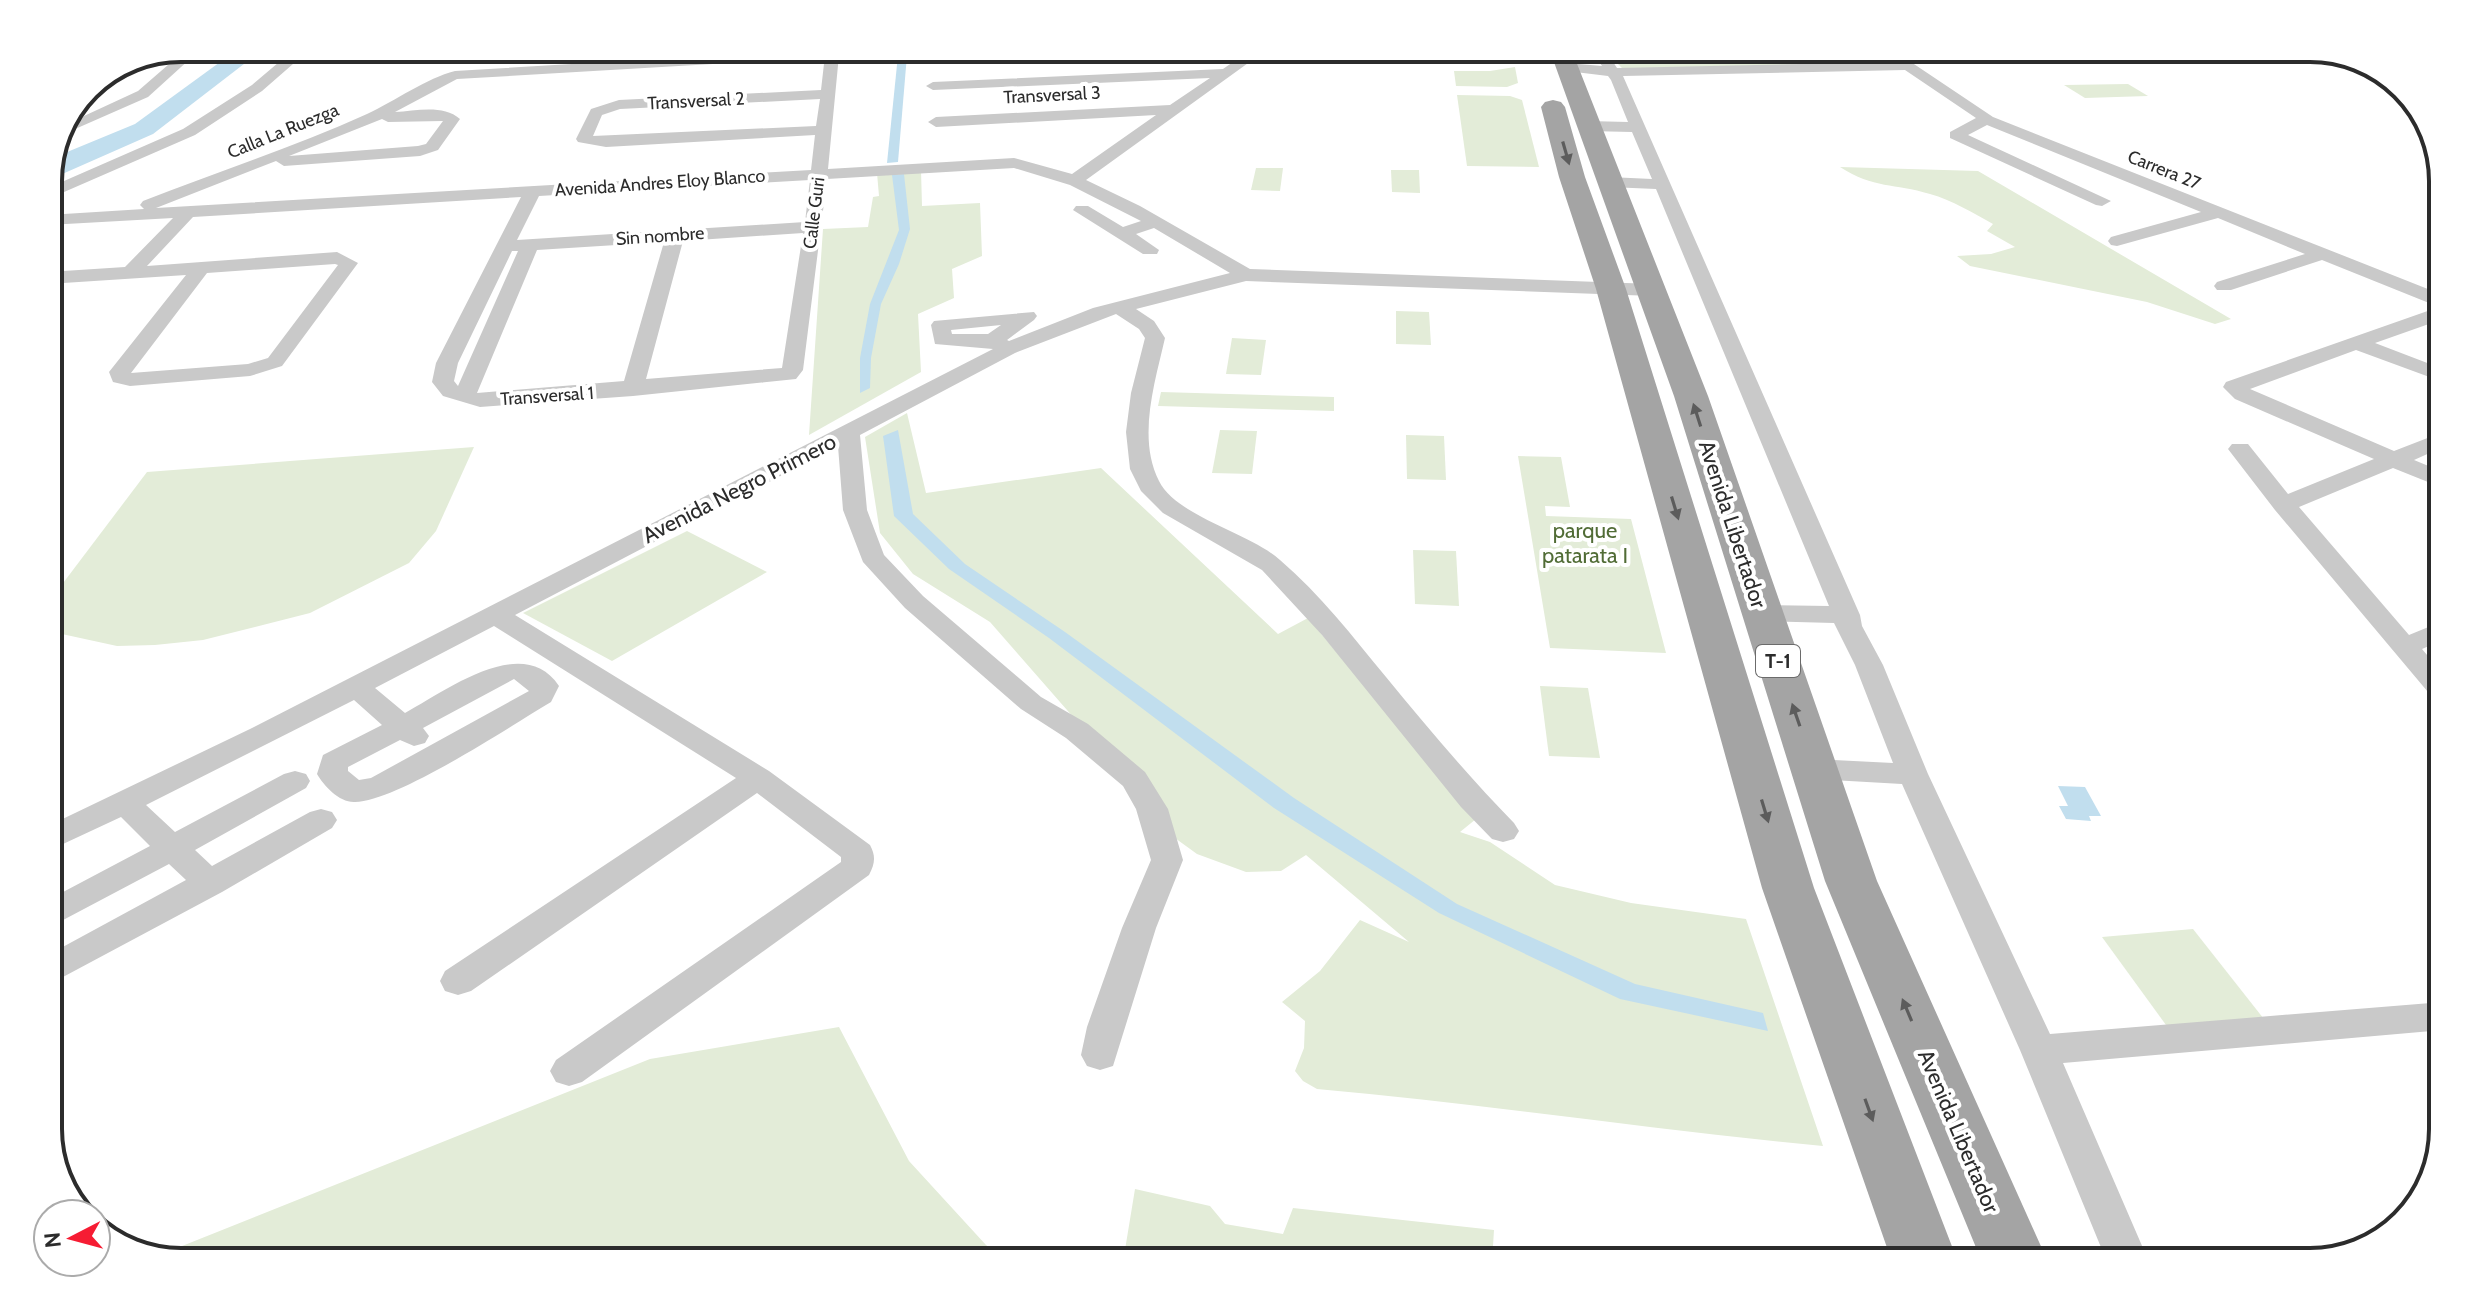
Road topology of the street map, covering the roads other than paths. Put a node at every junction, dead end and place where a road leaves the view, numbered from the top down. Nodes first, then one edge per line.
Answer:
1 (179, 62) edge
2 (288, 62) edge
3 (562, 62) edge
4 (831, 62) edge
5 (1241, 62) edge
6 (1575, 62) edge
7 (1576, 62) edge
8 (1578, 62) edge
9 (1717, 62) edge
10 (1900, 62) edge
11 (458, 66) edge
12 (1906, 66) junction
13 (1224, 73) junction
14 (933, 86) dead end
15 (827, 94) junction
16 (1171, 110) junction
17 (371, 118) junction
18 (1988, 120) junction
19 (936, 122) dead end
20 (76, 125) edge
21 (1588, 126) junction
22 (1639, 127) junction
23 (823, 130) junction
24 (1964, 140) junction
25 (1980, 156) dead end
26 (258, 163) junction
27 (819, 173) junction
28 (1073, 181) junction
29 (1609, 182) junction
30 (1663, 184) junction
31 (62, 188) edge
32 (532, 192) junction
33 (2102, 201) dead end
34 (1082, 210) dead end
35 (189, 211) junction
36 (2217, 213) junction
37 (121, 215) junction
38 (62, 219) edge
39 (1153, 223) junction
40 (813, 227) junction
41 (1121, 233) junction
42 (675, 235) junction
43 (2117, 241) dead end
44 (530, 245) junction
45 (507, 246) junction
46 (1150, 250) dead end
47 (2320, 255) junction
48 (202, 267) junction
49 (131, 272) junction
50 (1246, 275) junction
51 (62, 278) edge
52 (1630, 283) junction
53 (2224, 286) dead end
54 (2429, 297) edge
55 (1119, 307) junction
56 (2429, 317) edge
57 (992, 318) junction
58 (942, 340) junction
59 (995, 343) junction
60 (2356, 343) junction
61 (951, 361) dead end
62 (792, 370) joint
63 (2429, 371) edge
64 (633, 389) junction
65 (465, 396) junction
66 (848, 432) junction
67 (2429, 445) edge
68 (2240, 449) dead end
69 (2393, 460) junction
70 (2429, 475) edge
71 (2284, 505) junction
72 (1762, 613) junction
73 (495, 615) junction
74 (1846, 615) junction
75 (2429, 636) edge
76 (2405, 647) junction
77 (2429, 675) edge
78 (356, 687) junction
79 (403, 727) junction
80 (436, 755) junction
81 (1814, 769) junction
82 (1913, 774) junction
83 (758, 778) junction
84 (295, 781) dead end
85 (125, 803) junction
86 (321, 820) dead end
87 (1503, 831) dead end
88 (62, 833) edge
89 (173, 848) junction
90 (210, 884) junction
91 (62, 908) edge
92 (62, 964) edge
93 (458, 981) dead end
94 (2429, 1017) edge
95 (2039, 1050) junction
96 (1100, 1055) dead end
97 (569, 1071) dead end
98 (1920, 1248) edge
99 (2009, 1248) edge
100 (2122, 1248) edge

1 - 20 street
2 - 31 street
3 - 11 street
4 - 15 street, Calle Guri
5 - 13 street
6 -> 52 main road, Avenida Libertador / T-1
7 - 21 main road, Avenida Libertador / T-1
8 - 22 street
9 - 12 street
10 - 12 street, Carrera 27
11 - 17 street, Calla La Ruezga
12 - 18 street, Carrera 27
13 - 14 street
13 - 16 street
15 - 23 street, Calle Guri
15 - 23 street, Transversal 2
16 - 19 street, Transversal 3
16 - 28 street
17 - 26 street, Calla La Ruezga
17 - 26 street
18 - 24 street
18 - 36 street, Carrera 27
21 - 22 street
21 - 29 main road, Avenida Libertador / T-1
22 - 30 street
23 - 27 street, Calle Guri
24 - 25 street
24 - 33 street
26 - 37 street, Calla La Ruezga
27 - 28 street, Avenida Andres Eloy Blanco
27 - 32 street, Avenida Andres Eloy Blanco
27 - 40 street, Calle Guri
28 - 39 street, Avenida Andres Eloy Blanco
29 - 30 street
29 - 52 main road, Avenida Libertador / T-1
30 - 74 street
32 - 35 street, Avenida Andres Eloy Blanco
32 - 45 street
34 - 41 street
35 - 37 street, Avenida Andres Eloy Blanco
35 - 49 street
36 - 43 street
36 - 47 street, Carrera 27
37 - 38 street, Avenida Andres Eloy Blanco
39 - 41 street
39 - 50 street, Avenida Andres Eloy Blanco
40 - 42 street, Sin nombre
40 - 62 street, Calle Guri
41 - 46 street
42 - 44 street, Sin nombre
42 - 64 street
44 - 45 street, Sin nombre
44 - 65 street, Transversal 1
45 - 65 street
47 - 53 street
47 - 54 street, Carrera 27
48 - 48 street
48 - 49 street
49 - 51 street
50 - 52 street, Avenida Negro Primero
50 - 55 street, Avenida Negro Primero
72 -> 52 main road, Avenida Libertador / T-1
52 -> 98 main road, Avenida Libertador / T-1
55 - 59 street, Avenida Negro Primero
55 - 87 street
56 - 60 street
57 - 58 street
57 - 59 street
57 - 59 street
58 - 59 street
58 - 61 street
59 - 66 street, Avenida Negro Primero
60 - 63 street
60 - 69 street
62 - 64 street, Transversal 1
64 - 65 street, Transversal 1
66 - 73 street, Avenida Negro Primero
66 - 96 street
67 - 69 street
68 - 71 street
69 - 70 street
69 - 71 street
71 - 76 street
72 - 74 street
81 -> 72 main road, Avenida Libertador / T-1
73 - 78 street, Avenida Negro Primero
73 - 83 street
74 - 82 street
75 - 76 street
76 - 77 street
78 - 79 street
78 - 85 street, Avenida Negro Primero
79 - 80 street
79 - 80 street
79 - 80 street
81 - 82 street
99 -> 81 main road, Avenida Libertador / T-1
82 - 95 street
83 - 93 street
83 - 97 street
84 - 89 street
85 - 88 street, Avenida Negro Primero
85 - 89 street
86 - 90 street
89 - 90 street
89 - 91 street
90 - 92 street
94 - 95 street
95 - 100 street

